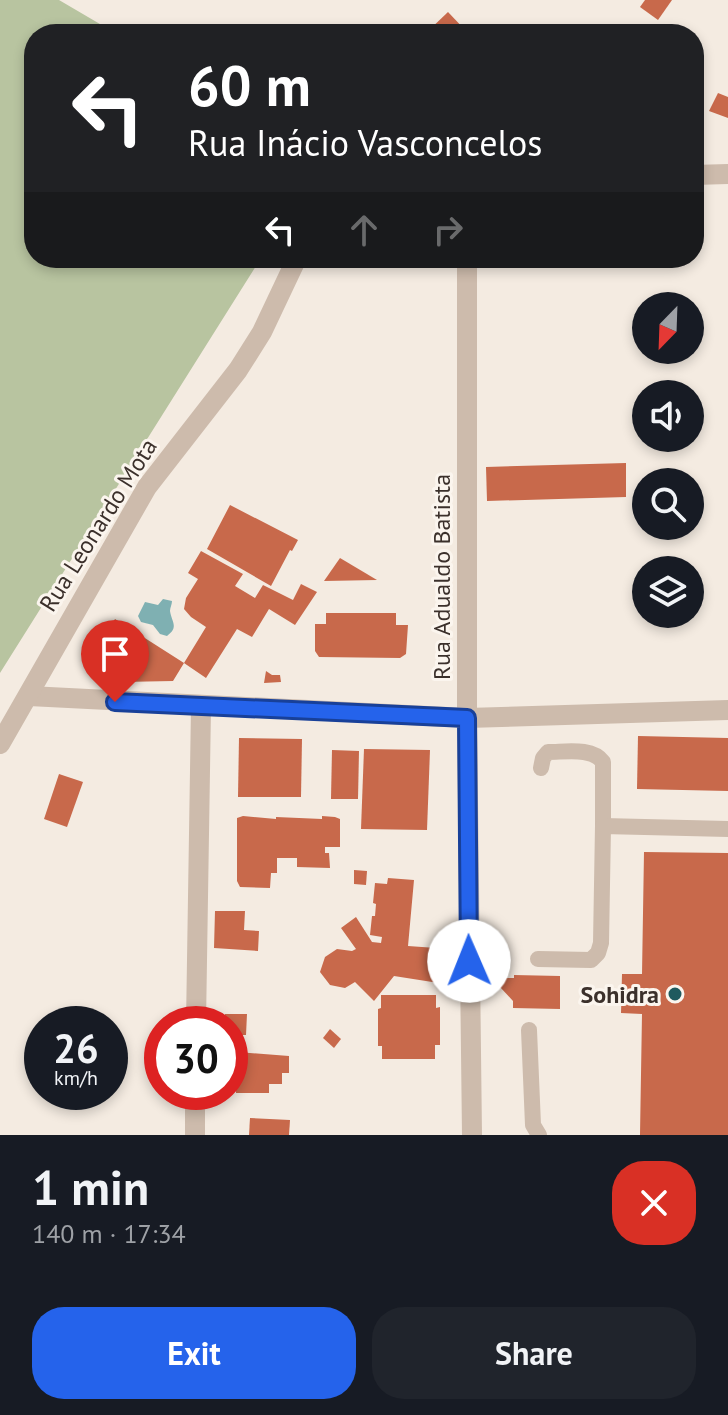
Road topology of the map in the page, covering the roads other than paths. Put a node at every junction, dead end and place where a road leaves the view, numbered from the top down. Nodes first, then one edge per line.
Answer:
1 (728, 174) edge
2 (704, 175) edge
3 (292, 268) edge
4 (467, 268) edge
5 (29, 696) junction
6 (201, 707) junction
7 (728, 710) edge
8 (467, 718) junction
9 (0, 744) edge
10 (541, 768) dead end
11 (603, 826) junction
12 (728, 829) edge
13 (538, 959) dead end
14 (196, 1006) edge
15 (529, 1030) dead end
16 (195, 1110) edge
17 (195, 1135) edge
18 (472, 1135) edge
19 (539, 1135) edge

1 - 2 street
3 - 5 street, Rua Leonardo Mota
4 - 8 street, Rua Adualdo Batista
5 - 6 street
5 - 9 street, Rua Leonardo Mota
6 - 8 street
6 - 14 street
7 - 8 street
8 - 18 street, Rua Adualdo Batista
10 - 11 lane
11 - 12 lane
11 - 13 lane
15 - 19 lane
16 - 17 street

